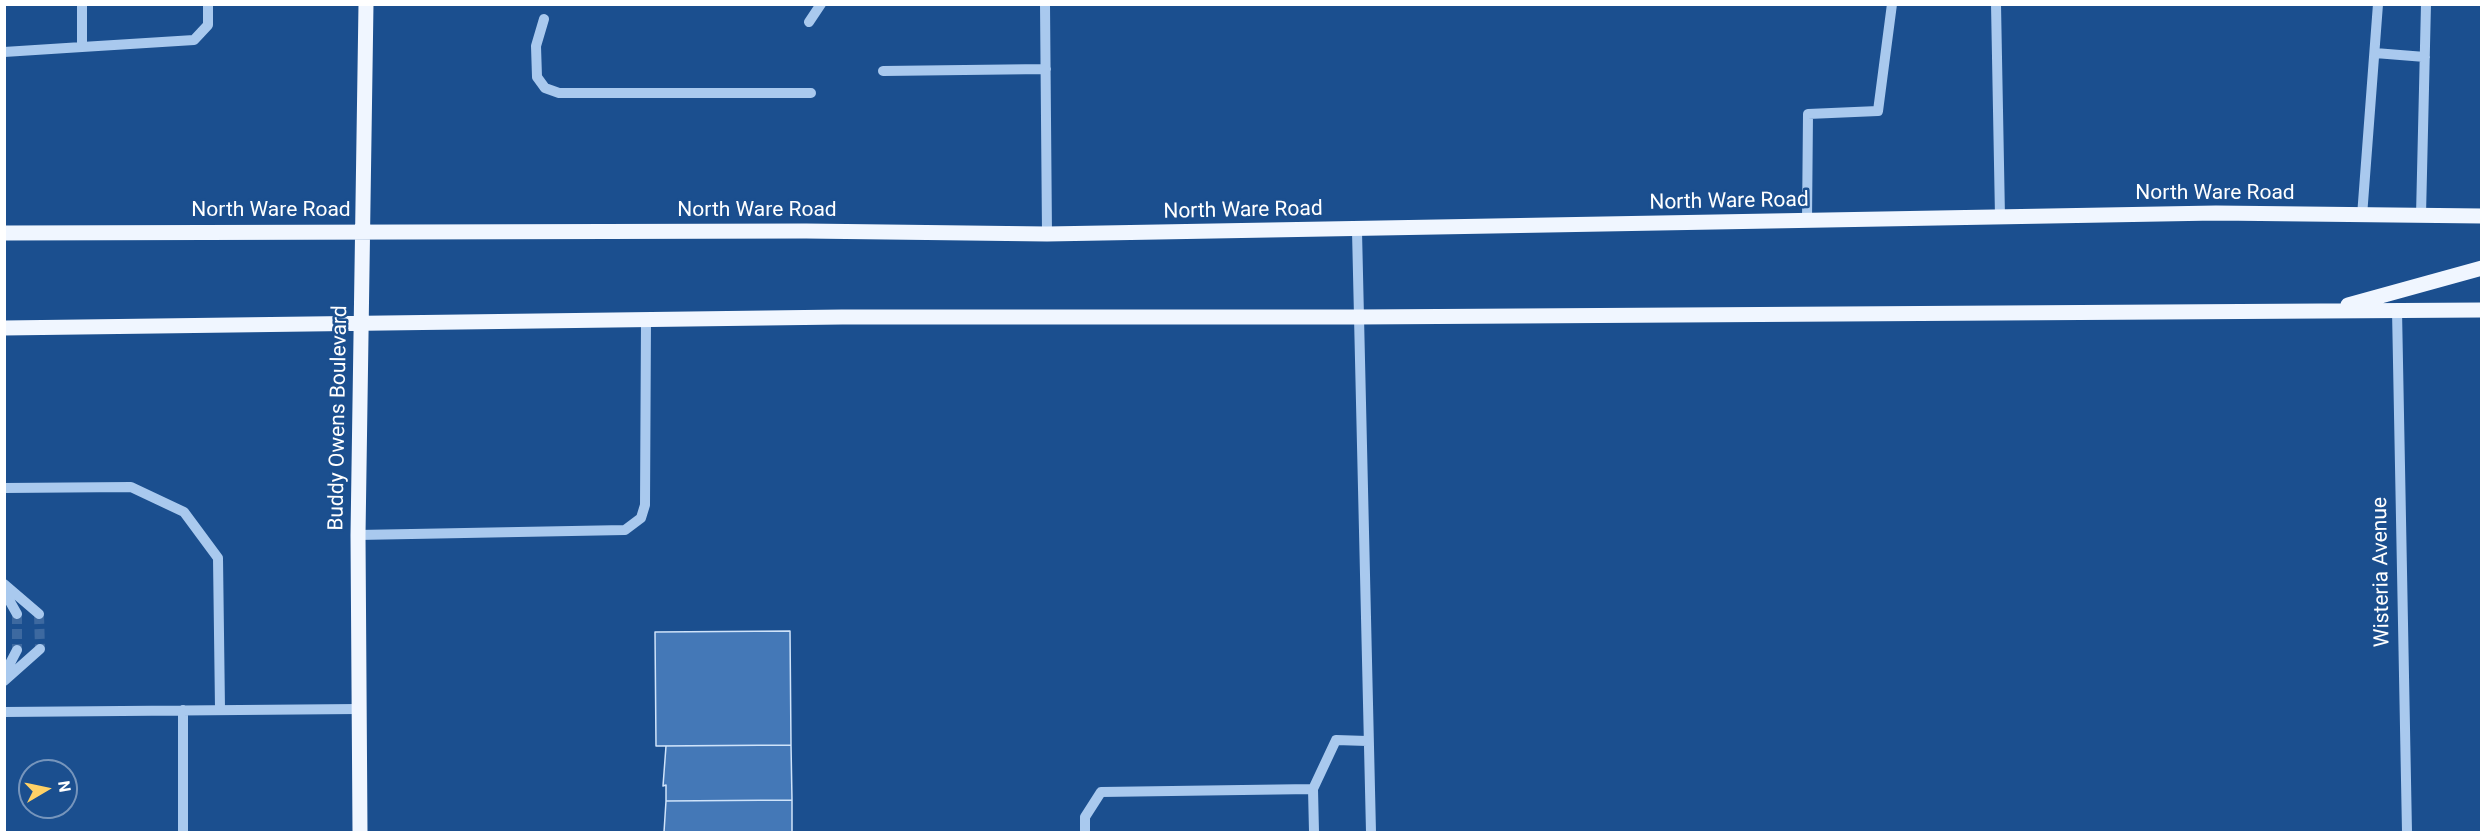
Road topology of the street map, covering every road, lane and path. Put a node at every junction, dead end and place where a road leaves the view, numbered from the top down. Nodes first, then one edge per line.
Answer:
1 (82, 4) edge
2 (208, 4) edge
3 (366, 4) edge
4 (821, 4) edge
5 (1045, 4) edge
6 (1892, 4) edge
7 (1996, 4) edge
8 (2378, 4) edge
9 (2426, 4) edge
10 (544, 19) dead end
11 (809, 22) dead end
12 (82, 47) junction
13 (4, 52) edge
14 (2375, 53) junction
15 (2425, 57) junction
16 (1046, 69) junction
17 (883, 71) dead end
18 (811, 93) dead end
19 (2421, 215) junction
20 (2362, 216) junction
21 (2481, 216) edge
22 (2000, 217) junction
23 (1807, 221) junction
24 (1357, 231) junction
25 (4, 232) edge
26 (363, 233) junction
27 (1047, 234) junction
28 (2481, 268) edge
29 (2328, 310) junction
30 (2397, 310) junction
31 (2481, 310) edge
32 (1358, 317) junction
33 (646, 320) junction
34 (362, 321) junction
35 (4, 328) edge
36 (4, 488) edge
37 (358, 535) junction
38 (4, 584) edge
39 (4, 591) edge
40 (17, 614) tunnel mouth
41 (39, 614) dead end
42 (39, 649) dead end
43 (17, 650) tunnel mouth
44 (4, 675) edge
45 (4, 681) edge
46 (220, 709) junction
47 (358, 709) junction
48 (183, 710) junction
49 (4, 712) edge
50 (1367, 741) junction
51 (1313, 789) junction
52 (183, 832) edge
53 (360, 832) edge
54 (1085, 832) edge
55 (1314, 832) edge
56 (1371, 832) edge
57 (2407, 832) edge

1 - 12 street
2 - 12 street
3 - 26 main road, Buddy Owens Boulevard
4 - 11 street
5 - 16 street
6 - 23 street
7 - 22 street
8 - 14 street
9 - 15 street
10 - 18 street
12 - 13 street
14 - 15 street
14 - 20 street
15 - 19 street
16 - 17 street
16 - 27 street
19 - 20 main road, North Ware Road
19 - 21 main road, North Ware Road
20 - 22 main road, North Ware Road
22 - 23 main road, North Ware Road
23 - 24 main road, North Ware Road
24 - 27 main road, North Ware Road
24 - 32 street
25 - 26 main road, North Ware Road
26 - 27 main road, North Ware Road
26 - 34 main road, Buddy Owens Boulevard
28 - 29 main road
29 - 30 main road
29 - 32 main road
30 - 31 main road
30 - 57 street, Wisteria Avenue
32 - 33 main road
32 - 50 street
33 - 34 main road
33 - 37 street
34 - 35 main road
34 - 37 main road, Buddy Owens Boulevard
36 - 46 street
37 - 47 main road, Buddy Owens Boulevard
38 - 41 street
39 - 40 street
42 - 45 street
43 - 44 street
46 - 47 street
46 - 48 street
47 - 53 main road, Buddy Owens Boulevard
48 - 49 street
48 - 52 street
50 - 51 street
50 - 56 street
51 - 54 street
51 - 55 street

